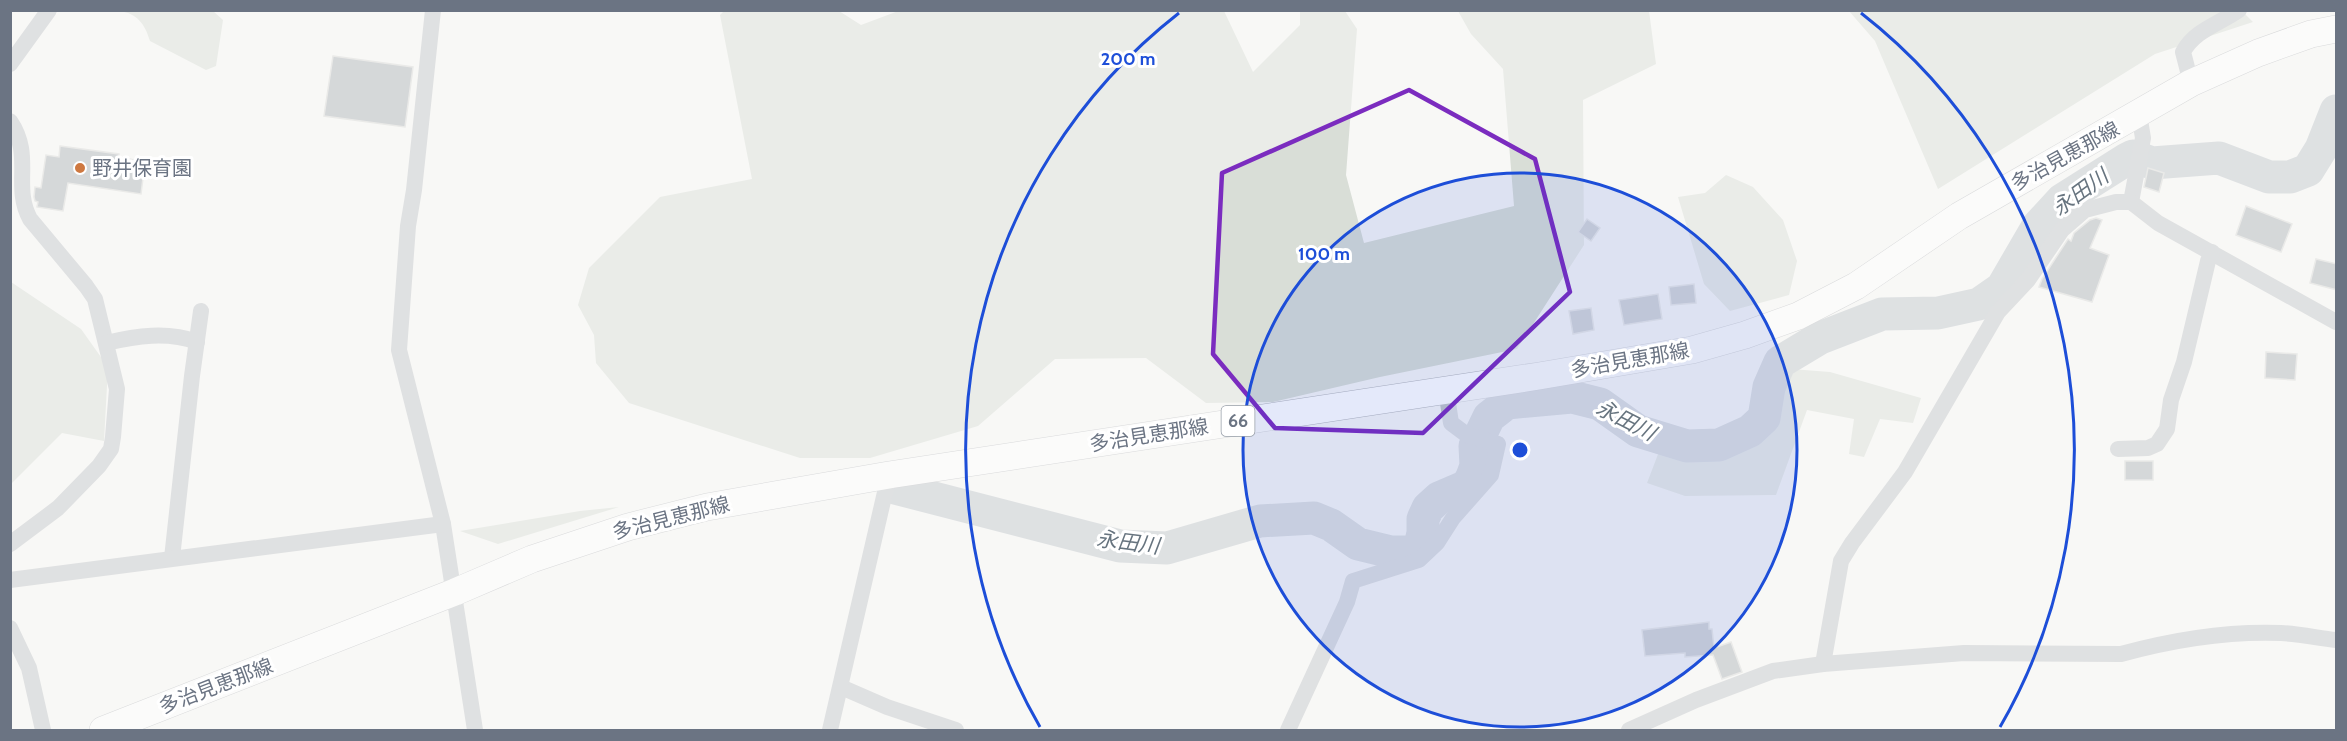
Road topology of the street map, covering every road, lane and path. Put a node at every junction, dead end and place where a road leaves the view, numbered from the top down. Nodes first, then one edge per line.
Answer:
1 (49, 10) edge
2 (433, 10) edge
3 (2240, 10) edge
4 (2337, 29) edge
5 (10, 63) edge
6 (2191, 83) junction
7 (2139, 114) junction
8 (10, 120) edge
9 (2131, 202) junction
10 (2212, 252) junction
11 (201, 311) dead end
12 (2337, 322) edge
13 (197, 342) junction
14 (106, 344) junction
15 (1443, 391) junction
16 (2118, 449) dead end
17 (889, 476) junction
18 (443, 524) junction
19 (10, 544) edge
20 (172, 558) junction
21 (10, 580) edge
22 (455, 592) junction
23 (10, 628) edge
24 (2337, 640) edge
25 (1823, 664) junction
26 (841, 687) junction
27 (43, 730) edge
28 (103, 730) edge
29 (475, 730) edge
30 (830, 730) edge
31 (956, 730) edge
32 (1288, 730) edge
33 (1629, 730) edge

1 - 5 street
2 - 18 street
3 - 6 street
4 - 6 main road, 多治見恵那線 / 66
6 - 7 main road, 多治見恵那線 / 66
7 - 9 street
7 - 15 main road, 多治見恵那線 / 66
8 - 14 street
9 - 10 street
9 - 25 street
10 - 12 street
10 - 16 street
11 - 13 street
13 - 14 street
13 - 20 street
14 - 19 street
15 - 17 main road, 多治見恵那線 / 66
15 - 32 street
17 - 22 main road, 多治見恵那線 / 66
17 - 26 street
18 - 20 street
18 - 22 street
20 - 21 street
22 - 28 main road, 多治見恵那線 / 66
22 - 29 street
23 - 27 street
24 - 25 street
25 - 33 street
26 - 30 street
26 - 31 street

